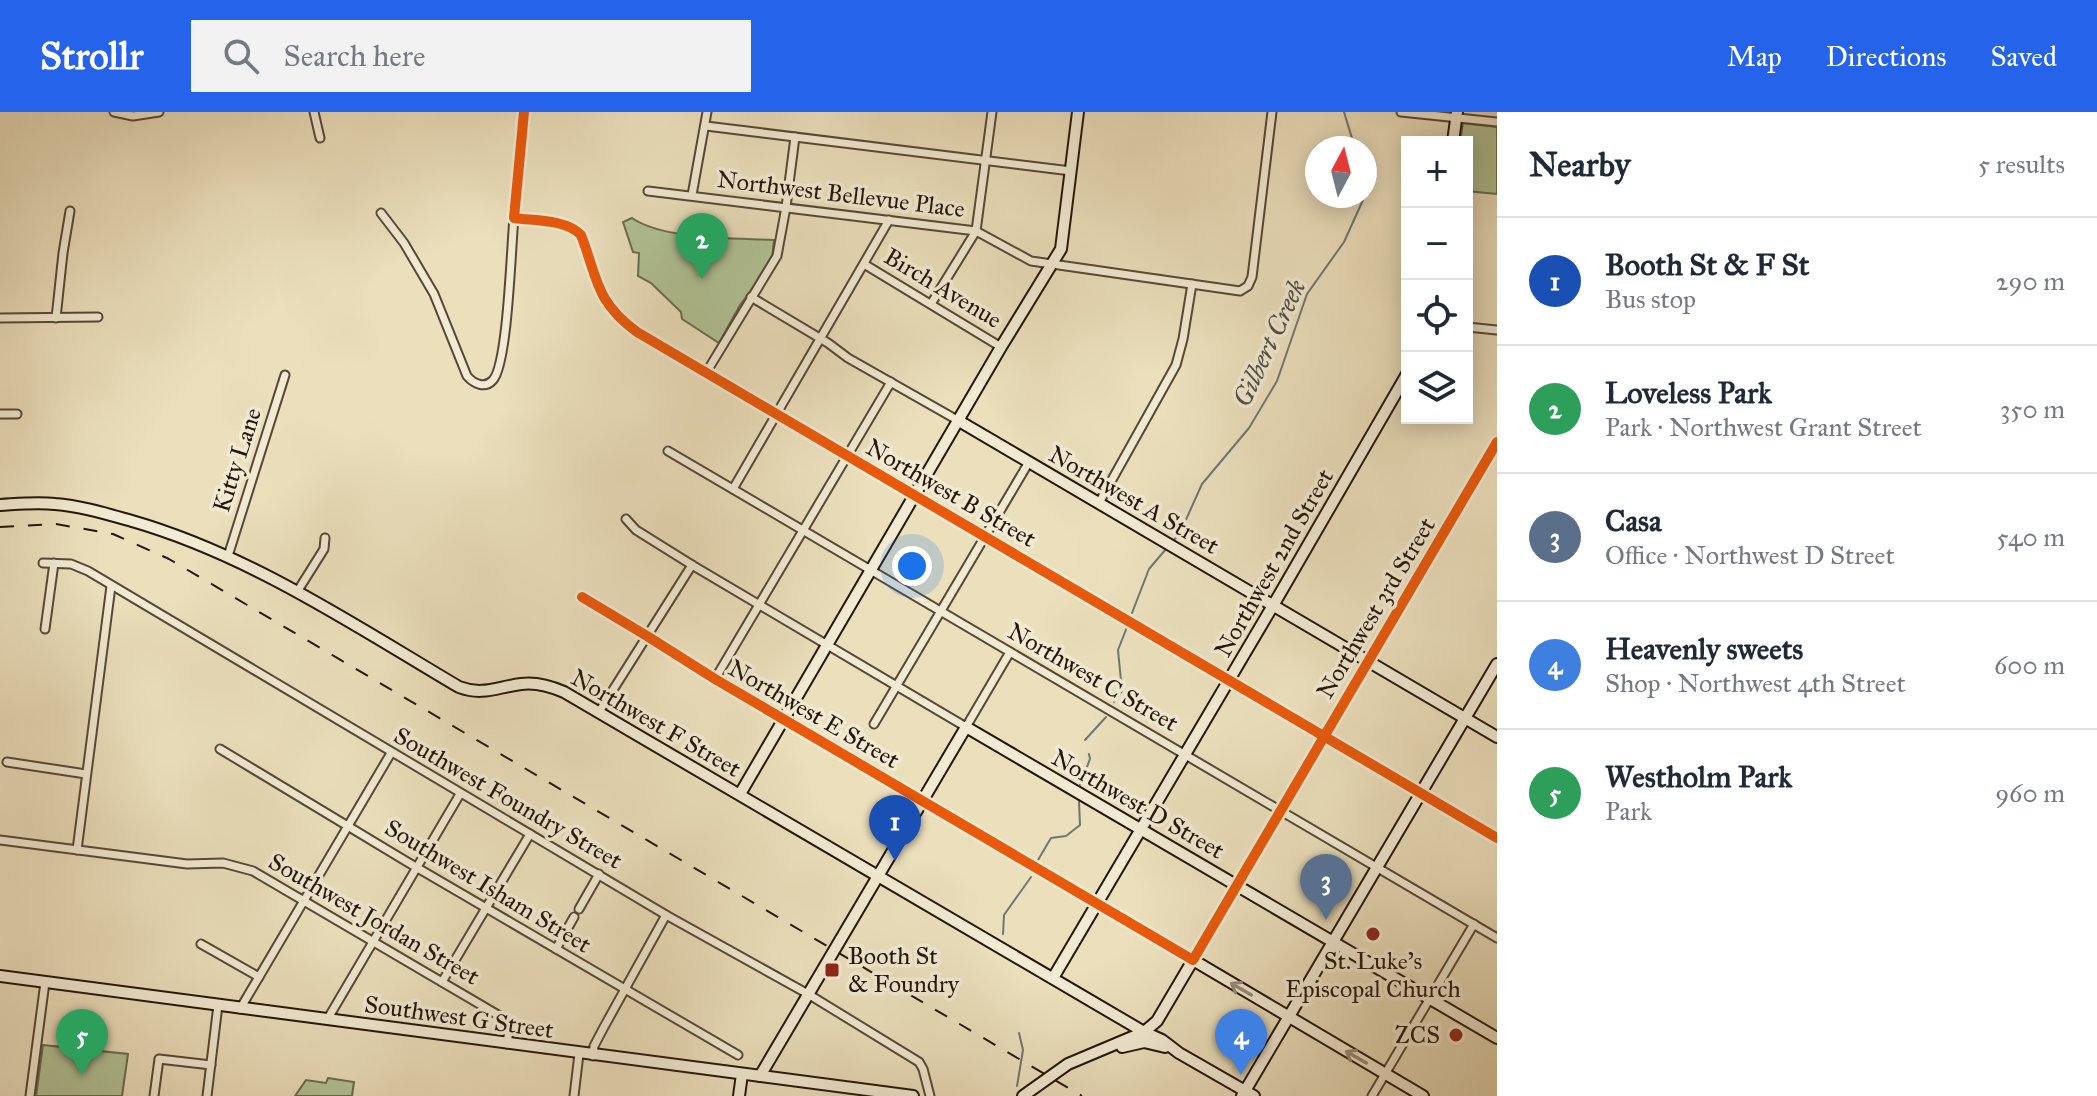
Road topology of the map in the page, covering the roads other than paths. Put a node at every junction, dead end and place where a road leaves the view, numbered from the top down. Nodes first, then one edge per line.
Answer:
1 (114, 112) edge
2 (159, 112) edge
3 (314, 112) edge
4 (524, 112) edge
5 (707, 112) edge
6 (992, 112) edge
7 (1078, 112) edge
8 (1272, 112) edge
9 (1401, 112) edge
10 (1457, 115) edge
11 (1497, 122) edge
12 (706, 126) junction
13 (1454, 136) edge
14 (795, 137) junction
15 (320, 138) dead end
16 (985, 161) junction
17 (1071, 171) junction
18 (648, 191) dead end
19 (692, 195) junction
20 (786, 207) junction
21 (70, 211) dead end
22 (381, 213) dead end
23 (514, 218) junction
24 (889, 220) junction
25 (976, 231) junction
26 (864, 264) junction
27 (1051, 264) junction
28 (1192, 284) junction
29 (751, 297) junction
30 (931, 304) junction
31 (98, 317) dead end
32 (0, 318) edge
33 (56, 318) junction
34 (1473, 328) edge
35 (1497, 330) edge
36 (821, 339) junction
37 (1001, 347) junction
38 (706, 373) junction
39 (285, 375) dead end
40 (891, 382) junction
41 (1401, 384) edge
42 (0, 414) edge
43 (17, 414) dead end
44 (777, 414) junction
45 (959, 421) junction
46 (1497, 442) edge
47 (668, 451) dead end
48 (847, 455) junction
49 (1029, 462) junction
50 (733, 489) junction
51 (916, 495) junction
52 (1099, 503) junction
53 (0, 505) edge
54 (626, 519) dead end
55 (803, 530) junction
56 (985, 536) junction
57 (325, 538) dead end
58 (228, 556) junction
59 (43, 563) dead end
60 (54, 563) junction
61 (692, 565) junction
62 (871, 570) junction
63 (111, 586) junction
64 (297, 592) junction
65 (582, 597) dead end
66 (759, 604) junction
67 (1273, 605) junction
68 (941, 611) junction
69 (45, 629) dead end
70 (647, 636) junction
71 (827, 644) junction
72 (1010, 652) junction
73 (1369, 661) junction
74 (1497, 664) edge
75 (715, 679) junction
76 (1229, 680) junction
77 (897, 685) junction
78 (599, 712) junction
79 (1466, 718) junction
80 (784, 720) junction
81 (874, 724) dead end
82 (966, 727) junction
83 (1324, 736) junction
84 (1497, 737) edge
85 (220, 749) dead end
86 (391, 753) junction
87 (1185, 754) junction
88 (7, 762) dead end
89 (86, 774) junction
90 (1421, 793) junction
91 (460, 794) junction
92 (740, 794) junction
93 (922, 801) junction
94 (1280, 811) junction
95 (348, 826) junction
96 (1141, 829) junction
97 (530, 834) junction
98 (1497, 838) edge
99 (0, 840) edge
100 (77, 850) junction
101 (418, 867) junction
102 (1377, 868) junction
103 (599, 874) junction
104 (878, 876) junction
105 (1236, 885) junction
106 (304, 901) junction
107 (1096, 904) junction
108 (486, 907) junction
109 (666, 915) junction
110 (1474, 924) junction
111 (1497, 938) edge
112 (373, 942) junction
113 (1333, 942) junction
114 (201, 944) dead end
115 (556, 949) junction
116 (1193, 960) junction
117 (0, 976) edge
118 (259, 977) junction
119 (1053, 978) junction
120 (45, 982) junction
121 (442, 982) junction
122 (624, 989) junction
123 (808, 994) junction
124 (1430, 999) junction
125 (218, 1005) junction
126 (240, 1009) junction
127 (1289, 1017) junction
128 (1123, 1019) junction
129 (327, 1020) junction
130 (1157, 1021) junction
131 (1144, 1032) junction
132 (1158, 1038) junction
133 (1497, 1038) edge
134 (1118, 1043) junction
135 (507, 1044) junction
136 (1179, 1053) junction
137 (579, 1054) junction
138 (738, 1055) dead end
139 (593, 1056) junction
140 (1078, 1058) junction
141 (211, 1065) junction
142 (742, 1074) junction
143 (1386, 1074) junction
144 (760, 1076) junction
145 (1247, 1094) edge
146 (30, 1096) edge
147 (154, 1096) edge
148 (207, 1096) edge
149 (574, 1096) edge
150 (739, 1096) edge
151 (913, 1096) edge
152 (930, 1096) edge
153 (1023, 1096) edge
154 (1372, 1096) edge
155 (1423, 1096) edge

1 - 2 street
3 - 15 street
4 - 23 street
5 - 12 street
6 - 16 street
7 - 17 street
8 - 28 street, Northwest Bellevue Place
9 - 10 street
10 - 11 street
10 - 13 street
12 - 14 street
12 - 19 street
14 - 16 street
14 - 20 street
16 - 17 street
16 - 25 street
17 - 27 street
18 - 19 street, Northwest Bellevue Place
19 - 20 street, Northwest Bellevue Place
20 - 24 street, Northwest Bellevue Place
20 - 29 street
21 - 33 street
22 - 23 street
23 - 38 street, Northwest B Street
24 - 25 street, Northwest Bellevue Place
24 - 26 street
25 - 27 street, Northwest Bellevue Place
25 - 30 street
26 - 30 street, Birch Avenue
26 - 36 street
27 - 28 street, Northwest Bellevue Place
27 - 37 street
28 - 52 street
29 - 36 street, Northwest A Street
29 - 38 street
30 - 37 street, Birch Avenue
31 - 33 street
32 - 33 street
34 - 35 street
36 - 40 street, Northwest A Street
36 - 44 street
37 - 45 street
38 - 44 street, Northwest B Street
39 - 58 street, Kitty Lane
40 - 45 street, Northwest A Street
40 - 48 street
41 - 67 street, Northwest 2nd Street
42 - 43 street
44 - 48 street, Northwest B Street
44 - 50 street
45 - 49 street, Northwest A Street
45 - 51 street
46 - 73 street, Northwest 3rd Street
47 - 50 street, Northwest C Street
48 - 51 street, Northwest B Street
48 - 55 street
49 - 52 street, Northwest A Street
49 - 56 street
50 - 55 street, Northwest C Street
51 - 56 street, Northwest B Street
51 - 62 street
52 - 67 street, Northwest A Street
53 - 58 street, Northwest F Street
54 - 61 street, Northwest D Street
55 - 62 street, Northwest C Street
55 - 66 street
56 - 68 street
56 - 76 street, Northwest B Street
57 - 64 street
58 - 64 street, Northwest F Street
59 - 60 street, Southwest Foundry Street
60 - 63 street, Southwest Foundry Street
60 - 69 street
61 - 66 street, Northwest D Street
61 - 70 street
62 - 68 street, Northwest C Street
62 - 71 street
63 - 86 street, Southwest Foundry Street
63 - 89 street
64 - 78 street, Northwest F Street
65 - 70 street, Northwest E Street
66 - 71 street, Northwest D Street
66 - 75 street
67 - 73 street, Northwest A Street
67 - 76 street, Northwest 2nd Street
68 - 72 street, Northwest C Street
68 - 77 street
70 - 75 street, Northwest E Street
70 - 78 street
71 - 77 street, Northwest D Street
71 - 80 street
72 - 82 street
72 - 87 street, Northwest C Street
73 - 79 street, Northwest A Street
73 - 83 street, Northwest 3rd Street
74 - 79 street
75 - 80 street, Northwest E Street
76 - 83 street, Northwest B Street
76 - 87 street, Northwest 2nd Street
77 - 81 street
77 - 82 street, Northwest D Street
78 - 92 street, Northwest F Street
79 - 84 street, Northwest A Street
79 - 90 street
80 - 92 street
80 - 93 street, Northwest E Street
82 - 93 street
82 - 96 street, Northwest D Street
83 - 90 street, Northwest B Street
83 - 94 street, Northwest 3rd Street
85 - 95 street, Southwest Isham Street
86 - 91 street, Southwest Foundry Street
86 - 95 street
87 - 94 street, Northwest C Street
87 - 96 street, Northwest 2nd Street
88 - 89 street
89 - 100 street
90 - 98 street, Northwest B Street
90 - 102 street
91 - 97 street, Southwest Foundry Street
91 - 101 street
92 - 104 street, Northwest F Street
93 - 104 street
93 - 107 street, Northwest E Street
94 - 102 street, Northwest C Street
94 - 105 street, Northwest 3rd Street
95 - 101 street, Southwest Isham Street
95 - 106 street
96 - 105 street, Northwest D Street
96 - 107 street, Northwest 2nd Street
97 - 103 street, Southwest Foundry Street
97 - 108 street
99 - 100 street, Southwest Jordan Street
100 - 106 street, Southwest Jordan Street
101 - 108 street, Southwest Isham Street
101 - 112 street
102 - 110 street, Northwest C Street
102 - 113 street
103 - 109 street, Southwest Foundry Street
103 - 115 street
104 - 119 street, Northwest F Street
104 - 123 street
105 - 113 street, Northwest D Street
105 - 116 street, Northwest 3rd Street
106 - 112 street, Southwest Jordan Street
106 - 118 street
107 - 116 street, Northwest E Street
107 - 119 street, Northwest 2nd Street
108 - 115 street, Southwest Isham Street
108 - 121 street
109 - 122 street
109 - 123 street, Southwest Foundry Street
110 - 111 street, Northwest C Street
110 - 124 street
112 - 121 street, Southwest Jordan Street
112 - 129 street
113 - 124 street, Northwest D Street
113 - 127 street
114 - 118 street
115 - 122 street, Southwest Isham Street
127 -> 116 street, Northwest E Street
116 - 130 street, Northwest 3rd Street
117 - 120 street, Southwest G Street
118 - 126 street
119 - 128 street, Northwest F Street
120 - 125 street, Southwest G Street
120 - 146 street
121 - 135 street, Southwest Jordan Street
122 - 138 street, Southwest Isham Street
122 - 139 street
123 - 144 street
123 - 152 street, Southwest Foundry Street
124 - 133 street, Northwest D Street
124 - 143 street
125 - 126 street, Southwest G Street
125 - 141 street
126 - 129 street, Southwest G Street
143 -> 127 street, Northwest E Street
127 - 145 street
128 - 131 street, Northwest F Street
128 - 134 street
129 - 135 street, Southwest G Street
130 - 131 street, Northwest 3rd Street
130 - 132 street
131 - 132 street, Northwest F Street
131 - 134 street, Northwest 3rd Street
132 - 136 street, Northwest F Street
134 - 140 street, Northwest 3rd Street
135 - 137 street, Southwest G Street
136 - 140 street, Northwest 3rd Street
136 - 145 street, Northwest F Street
137 - 139 street, Southwest G Street
137 - 149 street
139 - 142 street, Southwest G Street
140 - 153 street, Northwest 3rd Street
141 - 147 street
141 - 148 street
142 - 144 street, Southwest G Street
142 - 150 street
143 - 154 street
143 - 155 street, Northwest E Street
144 - 151 street, Southwest G Street

